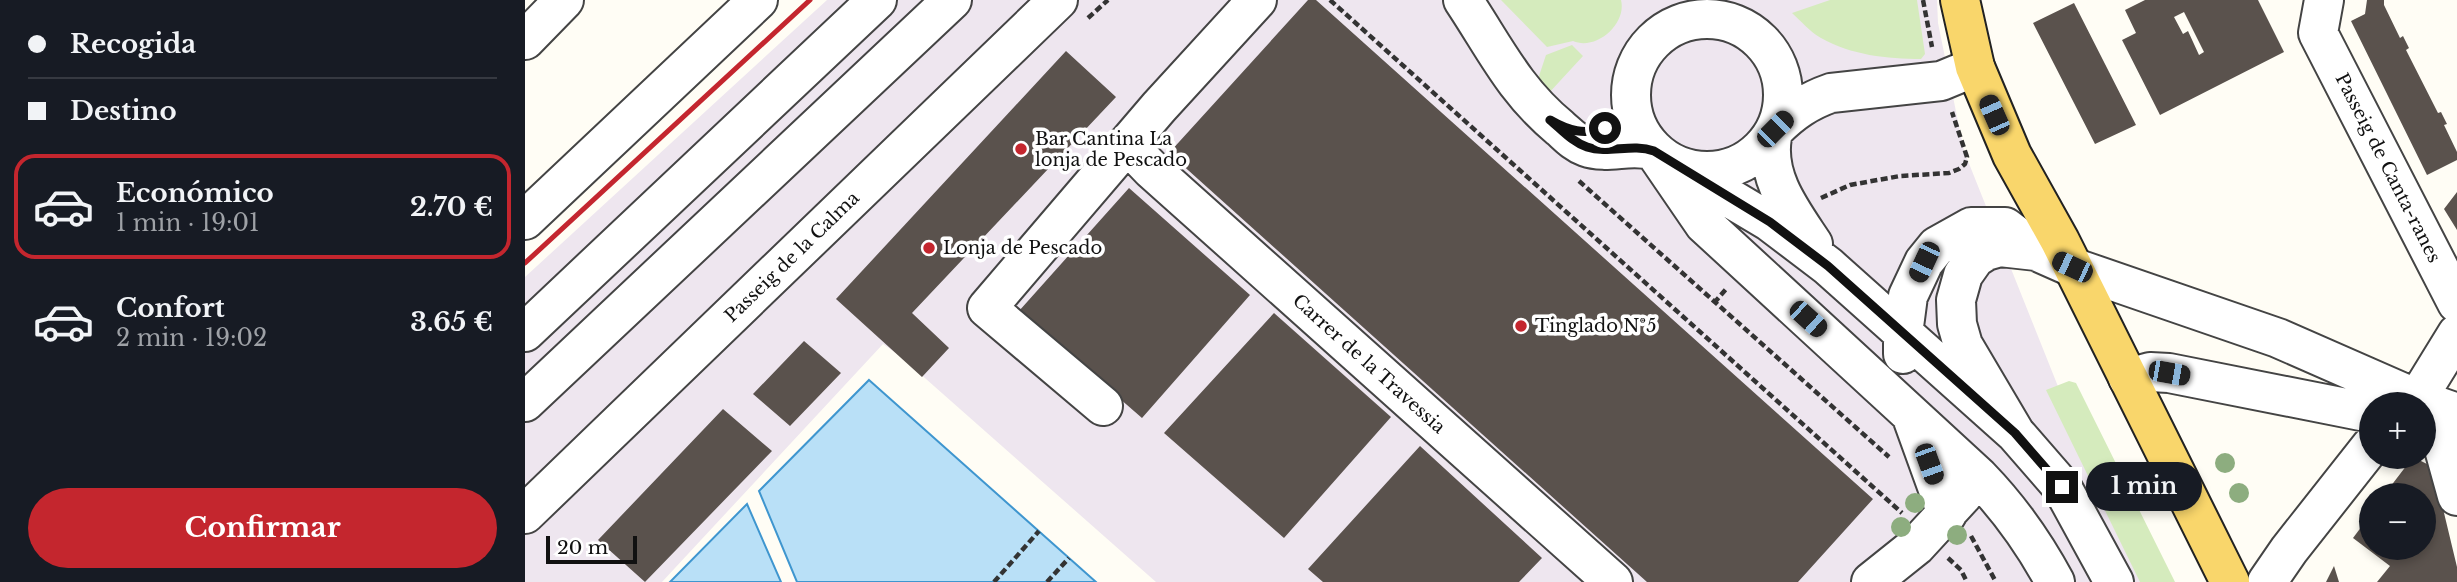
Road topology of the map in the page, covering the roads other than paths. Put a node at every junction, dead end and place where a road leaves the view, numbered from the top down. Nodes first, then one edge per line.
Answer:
1 (564, 0) edge
2 (758, 0) edge
3 (877, 0) edge
4 (952, 0) edge
5 (1058, 0) edge
6 (1257, 0) edge
7 (1463, 0) edge
8 (1653, 0) edge
9 (1960, 0) edge
10 (1725, 10) edge
11 (2315, 11) edge
12 (525, 40) edge
13 (1642, 55) junction
14 (1975, 67) junction
15 (1630, 91) junction
16 (1550, 120) junction
17 (1773, 133) junction
18 (1127, 144) junction
19 (1665, 158) junction
20 (525, 220) edge
21 (2036, 251) junction
22 (1828, 266) junction
23 (2072, 267) junction
24 (2457, 303) edge
25 (525, 332) edge
26 (1903, 334) junction
27 (2457, 334) edge
28 (2128, 378) junction
29 (2393, 392) edge
30 (2425, 392) edge
31 (525, 402) edge
32 (1103, 406) dead end
33 (2436, 408) edge
34 (2359, 411) edge
35 (1911, 413) junction
36 (2457, 413) edge
37 (2436, 427) edge
38 (2015, 433) junction
39 (2359, 461) edge
40 (1979, 477) junction
41 (2457, 496) edge
42 (525, 514) edge
43 (1936, 525) junction
44 (1613, 582) edge
45 (1871, 582) edge
46 (2055, 582) edge
47 (2113, 582) edge
48 (2229, 582) edge
49 (2267, 582) edge

1 - 12 street
2 - 20 street
3 - 25 street
4 - 31 street
5 - 42 street, Passeig de la Calma
6 - 18 street
7 - 16 street
8 - 13 street
9 - 14 main road
10 - 13 street
10 - 17 street
11 - 24 street, Passeig de Canta-ranes
13 - 15 street
14 - 17 street
14 - 23 main road
15 - 16 street
15 - 19 street
16 - 19 street
17 - 19 street
17 - 22 street
18 - 32 street
18 - 44 street, Carrer de la Travessia
19 - 22 street
19 - 35 street
21 - 23 street
21 - 26 street
21 - 38 street
22 - 26 street
23 - 28 main road
23 - 29 street
26 - 35 street
26 - 38 street
27 - 30 street
28 - 34 street
28 - 48 main road
33 - 36 street
35 - 40 street
35 - 43 street
37 - 41 street
38 - 47 street
39 - 49 street
40 - 43 street
40 - 46 street
43 - 45 street

